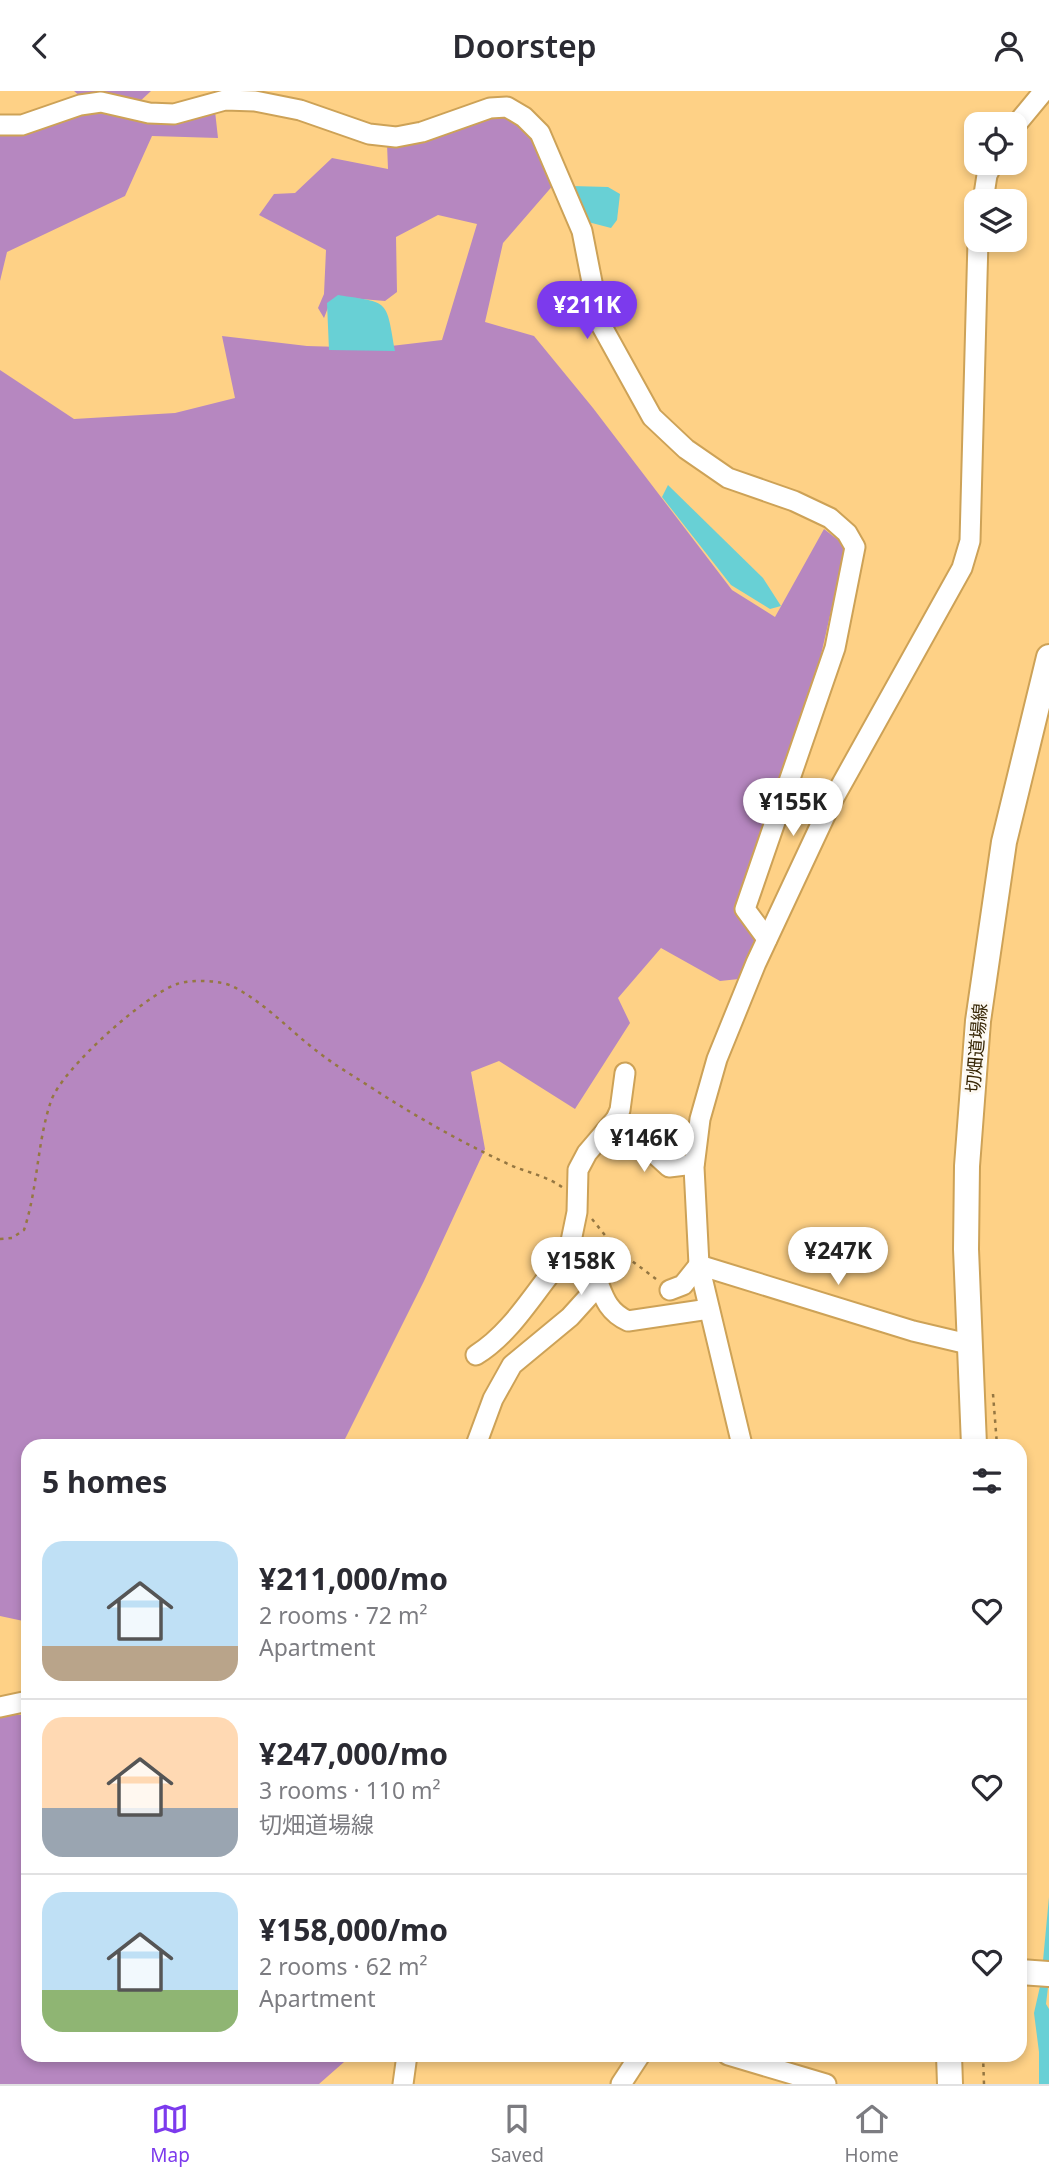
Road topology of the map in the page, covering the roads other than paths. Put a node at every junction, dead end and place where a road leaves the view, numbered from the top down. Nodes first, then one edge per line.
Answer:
1 (1044, 91) edge
2 (508, 99) edge
3 (1027, 112) edge
4 (0, 125) edge
5 (978, 252) edge
6 (1049, 657) edge
7 (767, 939) junction
8 (625, 1073) dead end
9 (616, 1119) junction
10 (694, 1164) junction
11 (569, 1251) junction
12 (699, 1265) junction
13 (598, 1286) junction
14 (670, 1290) road end
15 (709, 1309) junction
16 (968, 1344) junction
17 (477, 1355) dead end
18 (478, 1439) edge
19 (741, 1439) edge
20 (974, 1439) edge
21 (21, 1702) edge
22 (0, 1707) edge
23 (1027, 1973) edge
24 (1049, 1975) edge
25 (406, 2062) edge
26 (635, 2062) edge
27 (752, 2062) edge
28 (949, 2062) edge
29 (403, 2084) edge
30 (621, 2084) edge
31 (826, 2084) edge
32 (950, 2084) edge

1 - 3 street
2 - 4 street
2 - 7 street
5 - 7 street
6 - 16 main road, 切畑道場線
7 - 10 street
8 - 9 street
9 - 10 street
9 - 11 street
10 - 12 street
11 - 13 street
11 - 17 street
12 - 14 street
12 - 15 street
12 - 16 street
13 - 15 street
13 - 18 street
15 - 19 street
16 - 20 main road, 切畑道場線
21 - 22 street
23 - 24 main road
25 - 29 street
26 - 30 street
27 - 31 street
28 - 32 main road

